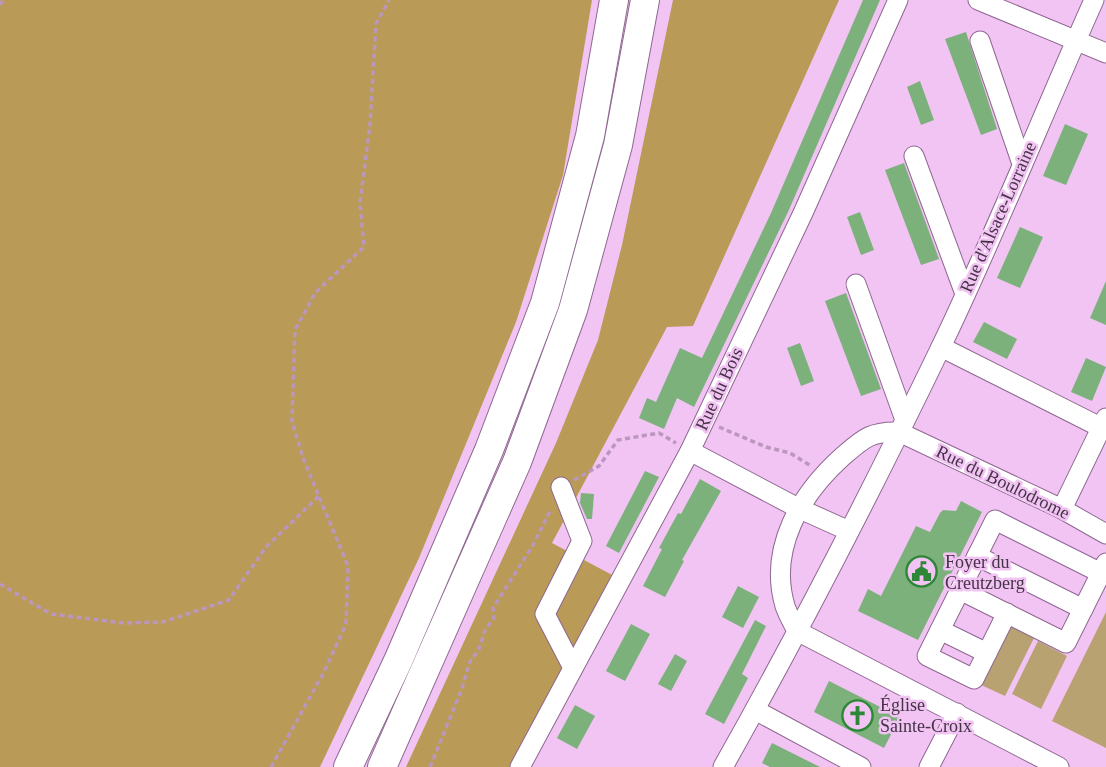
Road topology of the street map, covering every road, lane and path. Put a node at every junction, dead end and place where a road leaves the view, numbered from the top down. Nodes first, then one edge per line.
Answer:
1 (3, 0) edge
2 (389, 0) edge
3 (614, 0) edge
4 (645, 0) edge
5 (898, 0) edge
6 (978, 0) edge
7 (1094, 0) edge
8 (0, 5) edge
9 (980, 41) dead end
10 (1076, 41) junction
11 (1106, 53) edge
12 (914, 156) dead end
13 (1021, 164) junction
14 (856, 284) dead end
15 (965, 293) junction
16 (941, 346) junction
17 (704, 421) junction
18 (1104, 425) edge
19 (902, 426) junction
20 (666, 437) dead end
21 (690, 451) junction
22 (823, 474) junction
23 (561, 487) junction
24 (319, 496) junction
25 (798, 508) junction
26 (1062, 509) junction
27 (849, 531) junction
28 (1106, 534) edge
29 (977, 556) junction
30 (1103, 568) edge
31 (0, 584) edge
32 (960, 590) junction
33 (1083, 610) junction
34 (1007, 613) junction
35 (940, 630) junction
36 (797, 631) junction
37 (987, 653) junction
38 (573, 668) junction
39 (755, 710) junction
40 (957, 713) junction
41 (271, 767) edge
42 (348, 767) edge
43 (382, 767) edge
44 (430, 767) edge
45 (520, 767) edge
46 (723, 767) edge
47 (861, 767) edge
48 (929, 767) edge
49 (1059, 767) edge

1 - 8 path
2 - 24 path
3 - 42 highway
4 - 43 highway
5 - 17 street, Rue du Bois
6 - 10 street
7 - 10 street, Rue d'Alsace-Lorraine
9 - 13 street
10 - 11 street
10 - 13 street, Rue d'Alsace-Lorraine
12 - 15 street
13 - 15 street, Rue d'Alsace-Lorraine
14 - 19 street
15 - 16 street, Rue d'Alsace-Lorraine
16 - 18 street
16 - 19 street, Rue d'Alsace-Lorraine
17 - 21 street, Rue du Bois
17 - 22 path
18 - 26 street
19 - 22 street
19 - 26 street, Rue du Boulodrome
19 - 27 street, Rue d'Alsace-Lorraine
20 - 23 path
21 - 25 street
21 - 38 street, Rue du Bois
22 - 25 street
23 - 38 street
23 - 44 path
24 - 31 path
24 - 41 path
25 - 27 street
25 - 36 street
26 - 28 street, Rue du Boulodrome
27 - 36 street, Rue d'Alsace-Lorraine
29 - 30 street
29 - 32 street
29 - 33 street
30 - 33 street
32 - 34 street
32 - 35 street
33 - 34 street
34 - 37 street
35 - 37 street
35 - 37 street
36 - 39 street, Rue d'Alsace-Lorraine
36 - 40 street
38 - 45 street, Rue du Bois
39 - 46 street, Rue d'Alsace-Lorraine
39 - 47 street
40 - 48 street
40 - 49 street

